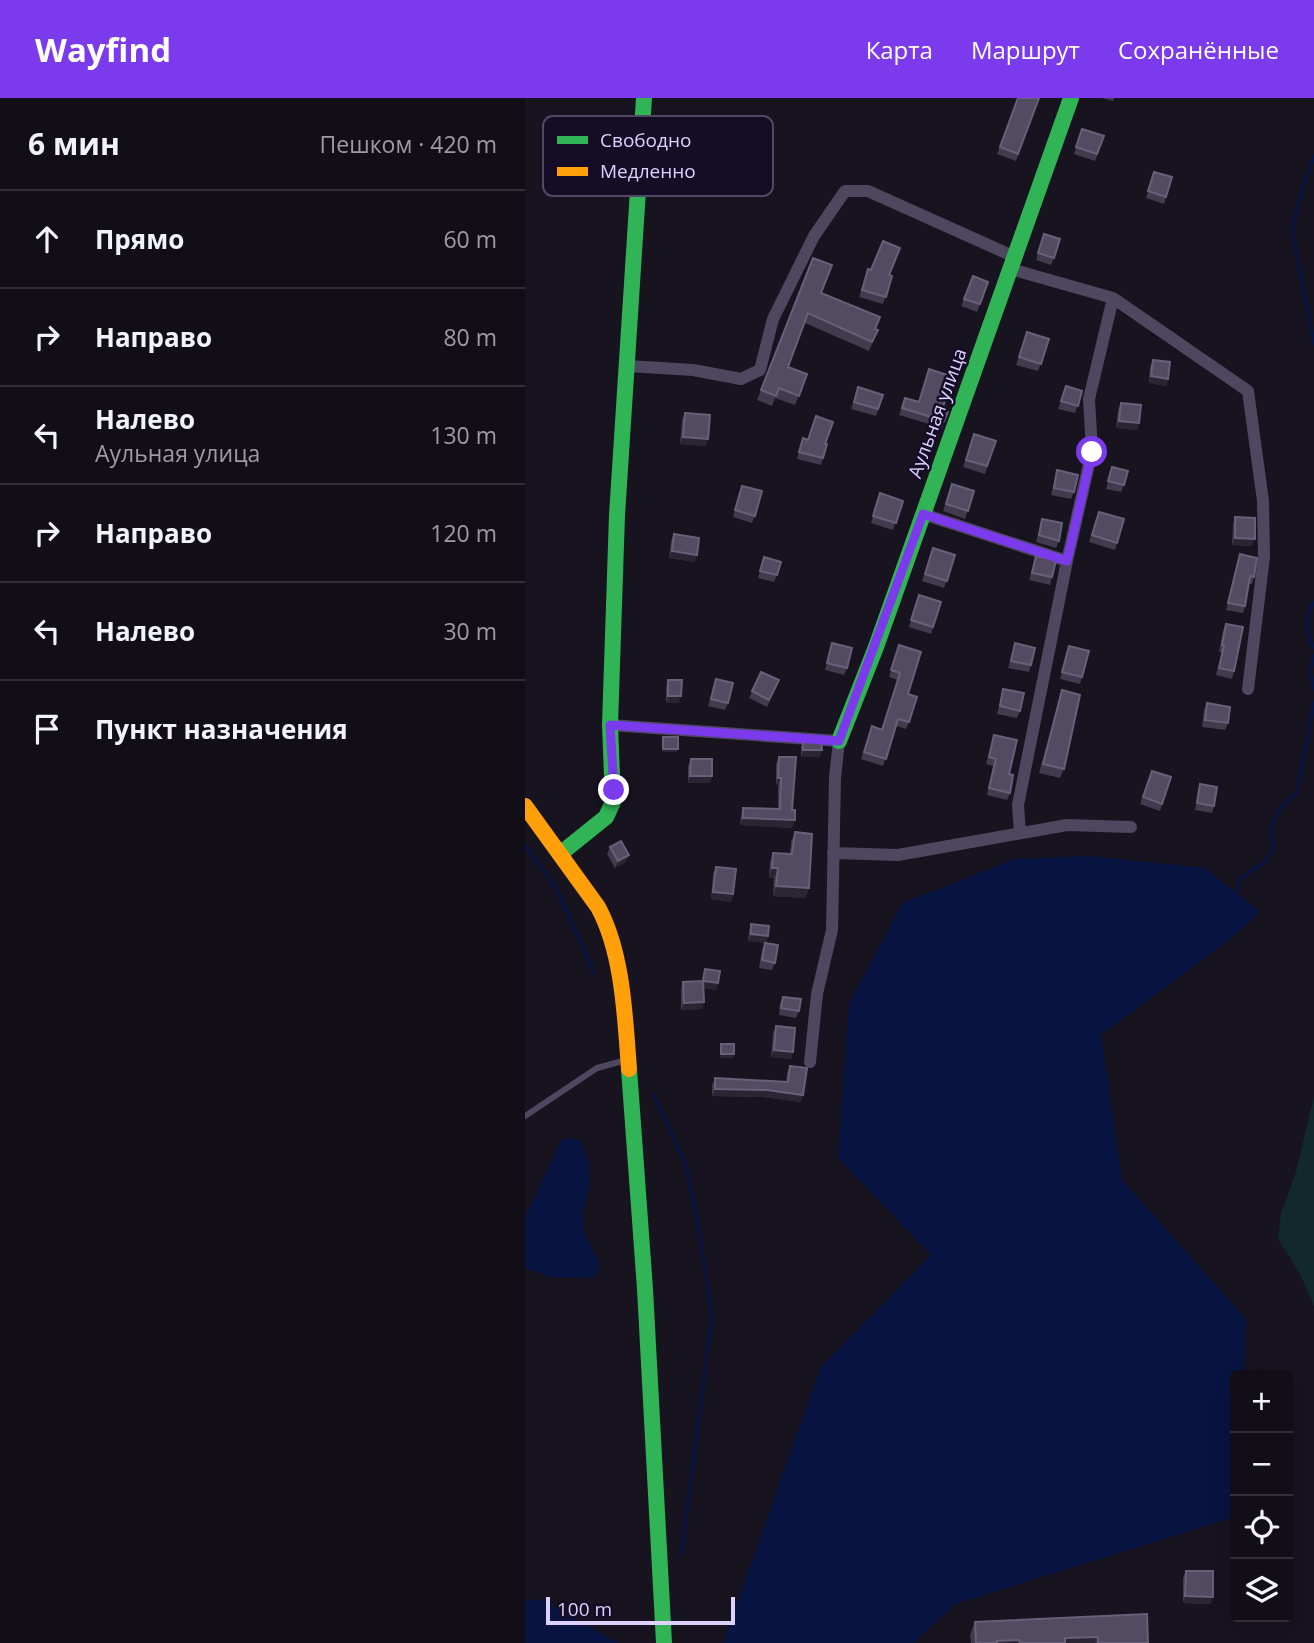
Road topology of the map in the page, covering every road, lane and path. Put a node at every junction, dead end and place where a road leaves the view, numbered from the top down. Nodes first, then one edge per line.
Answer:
1 (644, 98) edge
2 (1071, 98) edge
3 (643, 116) edge
4 (638, 196) edge
5 (1013, 263) junction
6 (1113, 298) junction
7 (628, 366) junction
8 (923, 514) junction
9 (1067, 561) junction
10 (1248, 689) dead end
11 (610, 725) junction
12 (839, 741) junction
13 (525, 806) edge
14 (1131, 827) dead end
15 (1020, 834) junction
16 (833, 853) junction
17 (560, 854) junction
18 (628, 1059) junction
19 (810, 1062) dead end
20 (525, 1116) edge
21 (664, 1643) edge

1 - 3 street
2 - 5 street, Аульная улица
4 - 7 street
5 - 6 street
5 - 7 street
5 - 8 street, Аульная улица
6 - 9 street
6 - 10 street
7 - 11 street
8 - 9 street
8 - 12 street, Аульная улица
9 - 15 street
11 - 12 street
11 - 17 street
12 - 16 street
13 - 17 street
14 - 15 street
15 - 16 street
16 - 19 street
17 - 18 street
18 - 20 lane
18 - 21 street

